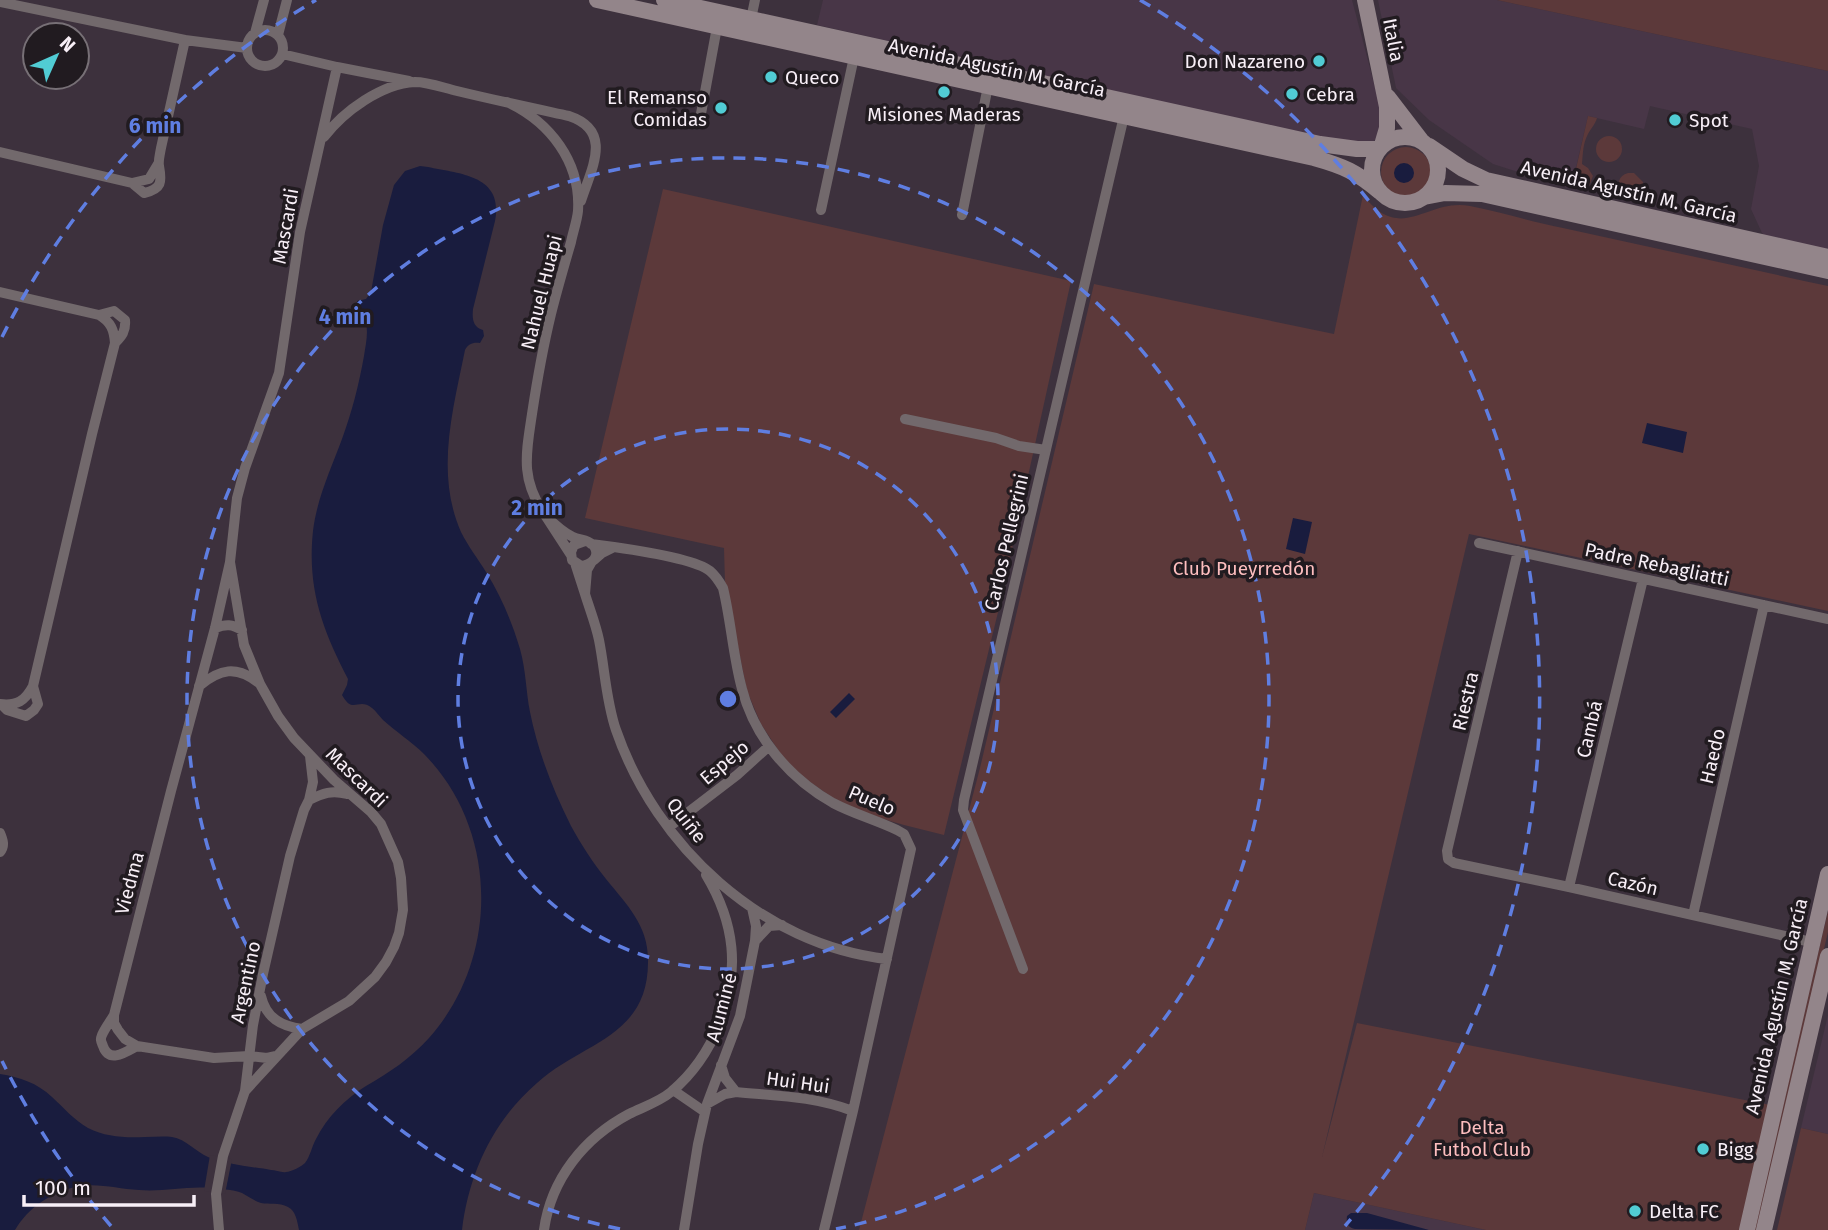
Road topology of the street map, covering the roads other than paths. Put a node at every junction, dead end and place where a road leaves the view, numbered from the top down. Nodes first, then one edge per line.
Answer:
1 (264, 0) edge
2 (287, 0) edge
3 (597, 0) edge
4 (664, 0) edge
5 (755, 0) edge
6 (1365, 0) edge
7 (0, 2) edge
8 (751, 19) junction
9 (717, 27) junction
10 (255, 33) junction
11 (278, 35) junction
12 (185, 40) junction
13 (247, 48) junction
14 (282, 54) junction
15 (854, 57) junction
16 (337, 67) junction
17 (417, 82) junction
18 (988, 86) junction
19 (1383, 89) junction
20 (507, 102) junction
21 (1124, 116) junction
22 (700, 119) dead end
23 (321, 142) junction
24 (1425, 144) junction
25 (1380, 147) junction
26 (0, 152) edge
27 (1380, 192) junction
28 (1424, 197) junction
29 (821, 210) dead end
30 (578, 214) junction
31 (962, 215) dead end
32 (1828, 257) edge
33 (1828, 271) edge
34 (0, 292) edge
35 (905, 419) dead end
36 (1046, 450) junction
37 (545, 515) junction
38 (588, 542) junction
39 (1479, 543) dead end
40 (614, 547) junction
41 (1518, 551) junction
42 (573, 559) junction
43 (230, 562) junction
44 (593, 562) junction
45 (1643, 579) junction
46 (585, 594) junction
47 (1764, 605) junction
48 (1828, 619) edge
49 (215, 628) junction
50 (242, 630) junction
51 (208, 654) junction
52 (248, 656) junction
53 (223, 671) junction
54 (237, 672) junction
55 (260, 684) junction
56 (199, 686) junction
57 (1, 704) edge
58 (768, 747) junction
59 (310, 756) junction
60 (352, 796) junction
61 (309, 800) junction
62 (668, 827) junction
63 (0, 833) edge
64 (0, 852) edge
65 (1448, 859) joint
66 (696, 860) junction
67 (1828, 874) edge
68 (1569, 887) junction
69 (741, 901) junction
70 (752, 908) junction
71 (1693, 915) junction
72 (725, 917) junction
73 (782, 925) junction
74 (755, 942) junction
75 (1811, 942) junction
76 (1828, 956) edge
77 (887, 959) junction
78 (1023, 970) dead end
79 (260, 991) junction
80 (114, 1014) junction
81 (302, 1028) junction
82 (137, 1046) junction
83 (249, 1056) junction
84 (276, 1056) junction
85 (722, 1065) junction
86 (673, 1090) junction
87 (245, 1091) junction
88 (736, 1092) junction
89 (706, 1108) junction
90 (853, 1111) junction
91 (219, 1230) edge
92 (544, 1230) edge
93 (684, 1230) edge
94 (824, 1230) edge
95 (1747, 1230) edge
96 (1764, 1230) edge

1 - 10 street
2 - 11 street
3 - 9 main road, Avenida Agustín M. García
4 - 8 main road, Avenida Agustín M. García
5 - 8 street
6 - 19 main road, Italia
7 - 12 street
8 - 25 main road, Avenida Agustín M. García
9 - 15 main road, Avenida Agustín M. García
9 - 22 street
10 - 11 street
10 - 13 street
11 - 14 street
12 - 13 street
12 - 26 street
13 - 14 street
14 - 16 street
15 - 18 main road, Avenida Agustín M. García
15 - 29 street
16 - 17 street
16 - 23 street, Mascardi
17 - 20 street, Mascardi
17 - 23 street, Mascardi
18 - 21 main road, Avenida Agustín M. García
18 - 31 street
19 - 24 main road, Italia
19 - 25 main road, Italia
20 - 30 street, Nahuel Huapi
20 - 30 street, Mascardi
21 - 27 main road, Avenida Agustín M. García
21 - 36 street, Carlos Pellegrini
23 - 43 street, Mascardi
24 - 25 main road
24 - 28 main road
24 - 32 main road, Avenida Agustín M. García
25 - 27 main road
27 - 28 main road
28 - 33 main road, Avenida Agustín M. García
30 - 37 street, Nahuel Huapi
34 - 57 street
35 - 36 street
36 - 78 street, Carlos Pellegrini
37 - 38 street
37 - 42 street, Nahuel Huapi
38 - 40 street, Puelo
38 - 42 street
38 - 44 street
39 - 41 street, Padre Rebagliatti
40 - 44 street
40 - 58 street, Puelo
41 - 45 street, Padre Rebagliatti
41 - 65 street, Riestra
42 - 44 street
42 - 46 street, Quiñe
43 - 49 street
43 - 50 street
44 - 46 street
45 - 47 street, Padre Rebagliatti
45 - 68 street, Cambá
46 - 62 street, Quiñe
47 - 48 street, Padre Rebagliatti
47 - 71 street, Haedo
49 - 50 street
49 - 51 street
50 - 52 street
51 - 53 street
51 - 56 street, Viedma
52 - 54 street
52 - 55 street, Mascardi
53 - 54 street
53 - 56 street
54 - 55 street
55 - 59 street, Mascardi
56 - 80 street, Viedma
58 - 62 street, Espejo
58 - 77 street, Puelo
59 - 60 street, Mascardi
59 - 61 street, Argentino
60 - 61 street
60 - 81 street, Mascardi
61 - 79 street, Argentino
62 - 66 street, Quiñe
63 - 64 street
65 - 68 street, Cazón
66 - 69 street, Quiñe
66 - 72 street
67 - 75 main road, Avenida Agustín M. García
68 - 71 street, Cazón
69 - 70 street, Quiñe
69 - 72 street
70 - 73 street, Quiñe
70 - 74 street, Aluminé
71 - 75 street, Cazón
72 - 86 street
73 - 74 street
73 - 77 street, Quiñe
74 - 85 street, Aluminé
75 - 95 main road, Avenida Agustín M. García
76 - 96 main road, Avenida Agustín M. García
77 - 90 street, Puelo
79 - 81 street
79 - 83 street, Argentino
80 - 82 street
80 - 82 street, Viedma
81 - 84 street
82 - 83 street
83 - 84 street
83 - 87 street, Argentino
84 - 87 street
85 - 88 street
85 - 89 street, Aluminé
86 - 89 street
86 - 92 street
87 - 91 street
88 - 89 street
88 - 90 street, Hui Hui
89 - 93 street, Aluminé
90 - 94 street, Puelo

